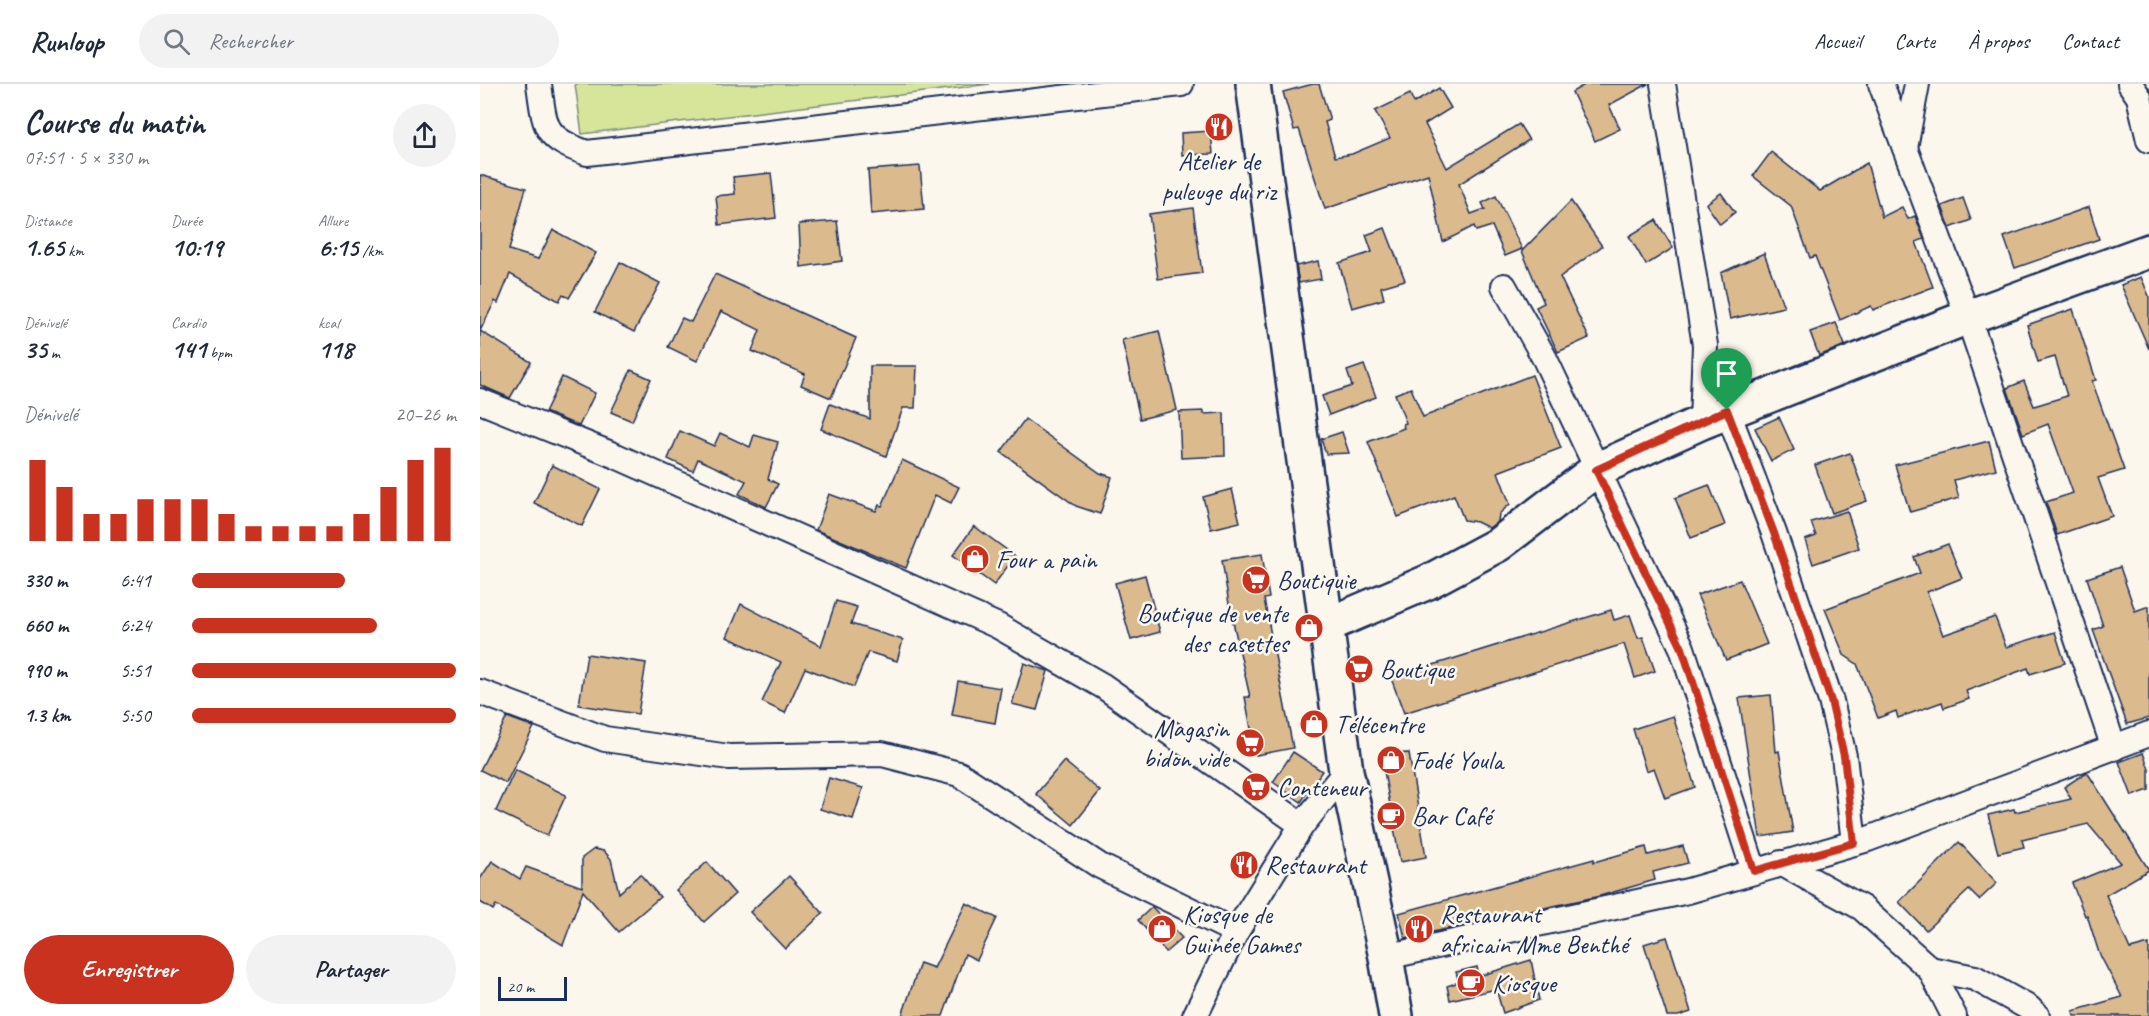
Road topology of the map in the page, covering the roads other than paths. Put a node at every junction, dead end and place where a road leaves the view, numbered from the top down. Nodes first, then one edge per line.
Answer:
1 (539, 84) edge
2 (1181, 84) edge
3 (1253, 84) edge
4 (1663, 84) edge
5 (1881, 84) edge
6 (1917, 84) edge
7 (2130, 84) edge
8 (2149, 140) edge
9 (1905, 148) junction
10 (2149, 251) edge
11 (1504, 286) dead end
12 (1968, 317) junction
13 (480, 401) edge
14 (1714, 416) junction
15 (1596, 470) junction
16 (1324, 626) junction
17 (480, 692) edge
18 (2149, 734) edge
19 (2114, 748) junction
20 (1346, 771) junction
21 (1302, 825) junction
22 (1854, 843) junction
23 (1781, 863) junction
24 (1754, 871) junction
25 (1236, 932) junction
26 (1386, 957) junction
27 (1930, 969) junction
28 (1195, 1016) edge
29 (1395, 1016) edge
30 (1954, 1016) edge
31 (2037, 1016) edge

1 - 2 street
3 - 16 street
4 - 14 street
5 - 9 street
6 - 9 street
7 - 8 street
9 - 12 street
10 - 12 street
11 - 15 street
12 - 14 street
12 - 19 street
13 - 21 street
14 - 15 street
14 - 22 street
15 - 16 street
15 - 24 street
16 - 20 street
17 - 25 street
18 - 19 street
19 - 22 street
20 - 21 street
20 - 26 street
21 - 25 street
22 - 23 street
23 - 24 street
23 - 27 street
24 - 26 street
25 - 28 street
26 - 29 street
27 - 30 street
27 - 31 street

